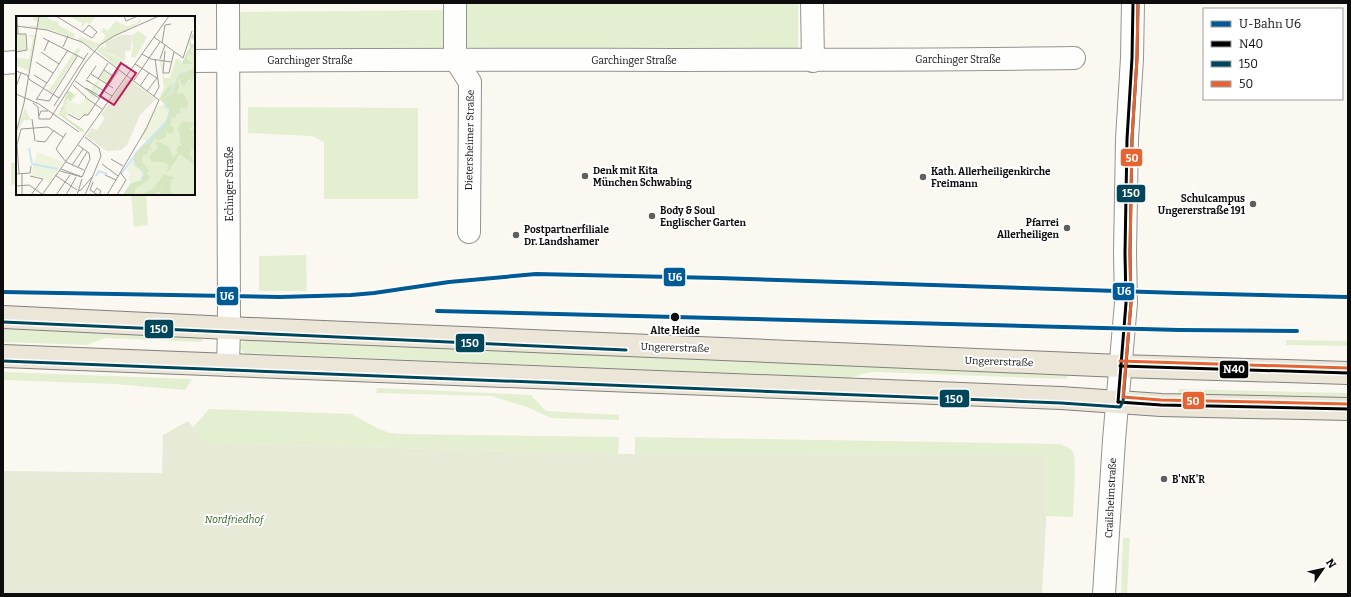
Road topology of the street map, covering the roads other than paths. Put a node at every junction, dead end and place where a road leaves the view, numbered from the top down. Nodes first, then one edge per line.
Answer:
1 (228, 3) edge
2 (455, 3) edge
3 (812, 3) edge
4 (1133, 3) edge
5 (1074, 58) dead end
6 (456, 59) junction
7 (195, 61) edge
8 (228, 61) junction
9 (813, 61) junction
10 (16, 62) edge
11 (3, 63) edge
12 (468, 232) dead end
13 (3, 317) edge
14 (229, 328) junction
15 (3, 356) edge
16 (228, 365) junction
17 (1120, 366) junction
18 (1348, 373) edge
19 (1118, 402) junction
20 (1348, 409) edge
21 (1104, 594) edge

1 - 8 street, Echinger Straße
2 - 6 street
3 - 9 street
4 - 17 street, Crailsheimstraße
5 - 9 street, Garchinger Straße
6 - 8 street, Garchinger Straße
6 - 9 street, Garchinger Straße
6 - 12 street, Dietersheimer Straße
7 - 8 street, Garchinger Straße
8 - 14 street, Echinger Straße
10 - 11 street
13 - 14 main road, Ungererstraße
14 - 16 street, Echinger Straße
14 - 17 main road, Ungererstraße
15 - 16 main road
16 - 19 main road
17 - 18 main road, Ungererstraße
17 - 19 street, Crailsheimstraße
19 - 20 main road
19 - 21 street, Crailsheimstraße

